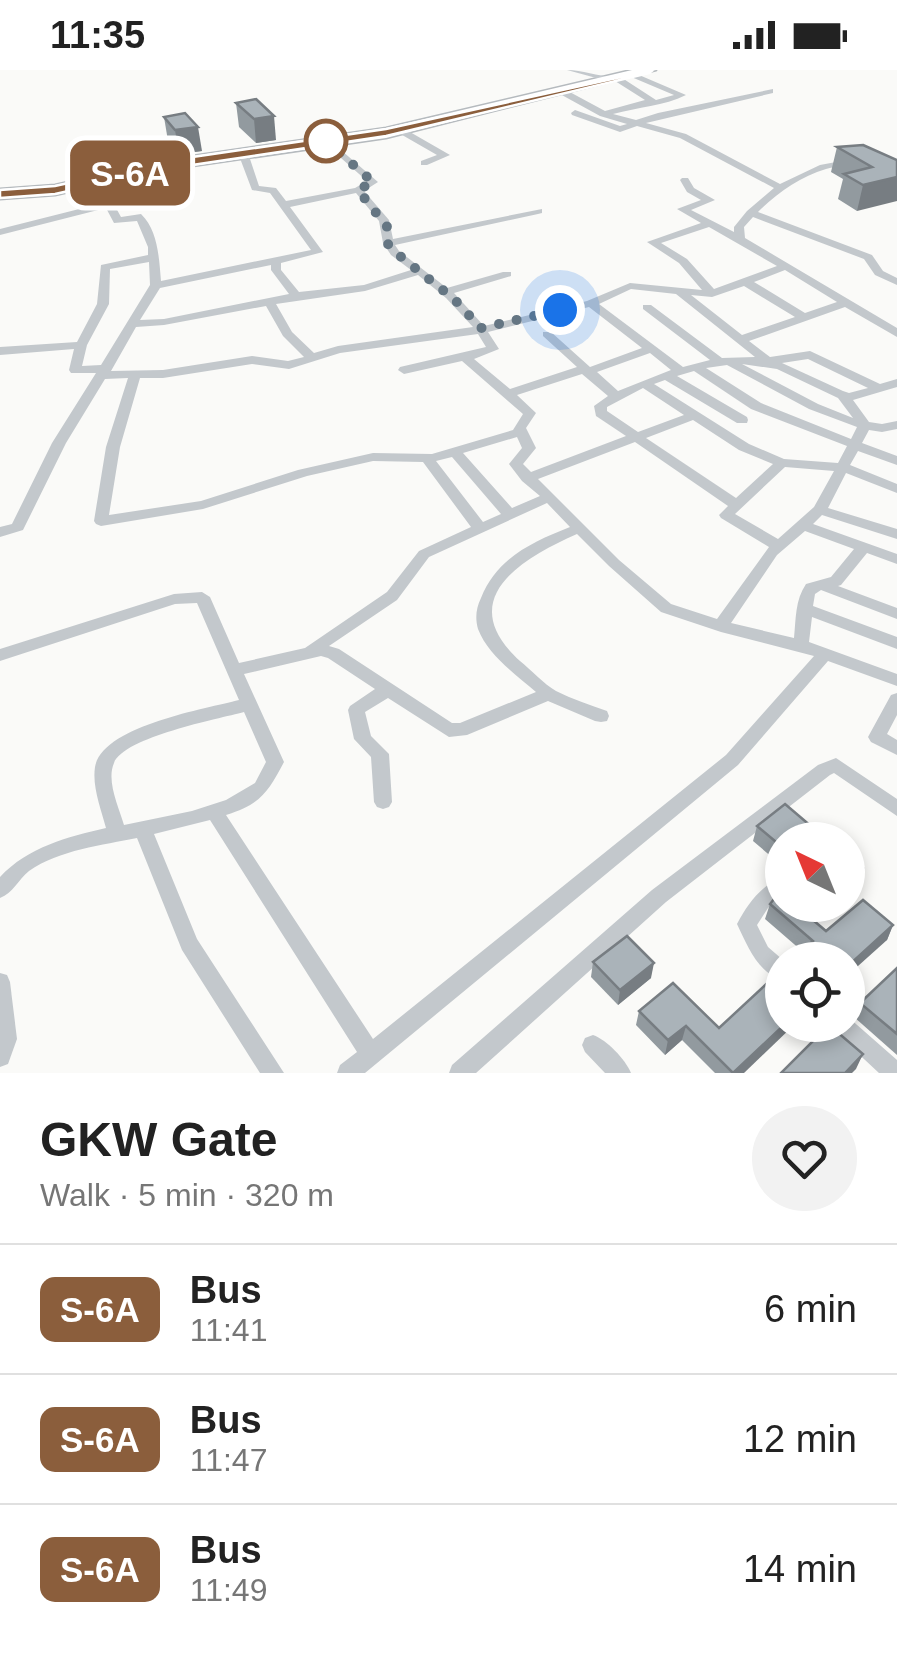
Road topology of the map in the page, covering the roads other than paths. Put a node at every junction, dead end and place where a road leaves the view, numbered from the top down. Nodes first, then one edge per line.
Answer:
1 (571, 70) edge
2 (627, 75) edge
3 (770, 91) dead end
4 (563, 92) junction
5 (652, 101) junction
6 (575, 113) dead end
7 (604, 114) junction
8 (634, 123) junction
9 (400, 130) junction
10 (327, 141) junction
11 (243, 153) junction
12 (424, 163) dead end
13 (859, 164) edge
14 (685, 180) dead end
15 (96, 181) junction
16 (779, 186) junction
17 (358, 190) junction
18 (0, 194) edge
19 (108, 205) junction
20 (283, 205) junction
21 (538, 211) dead end
22 (752, 213) junction
23 (708, 224) junction
24 (0, 232) edge
25 (740, 240) junction
26 (388, 244) junction
27 (152, 258) junction
28 (276, 260) junction
29 (787, 266) junction
30 (420, 272) junction
31 (506, 274) dead end
32 (746, 282) junction
33 (897, 282) edge
34 (156, 285) junction
35 (446, 292) junction
36 (681, 294) junction
37 (712, 294) junction
38 (296, 296) junction
39 (269, 302) junction
40 (848, 302) junction
41 (592, 304) junction
42 (646, 307) dead end
43 (805, 318) junction
44 (134, 324) junction
45 (481, 328) junction
46 (897, 333) edge
47 (547, 334) dead end
48 (740, 340) junction
49 (81, 344) junction
50 (650, 348) junction
51 (0, 351) edge
52 (467, 356) junction
53 (313, 360) junction
54 (722, 361) junction
55 (768, 362) junction
56 (404, 370) dead end
57 (585, 370) junction
58 (104, 372) junction
59 (682, 372) junction
60 (135, 374) junction
61 (897, 383) edge
62 (647, 385) junction
63 (879, 388) junction
64 (509, 394) junction
65 (616, 396) junction
66 (843, 396) junction
67 (695, 415) junction
68 (742, 420) dead end
69 (866, 425) junction
70 (897, 425) edge
71 (520, 432) junction
72 (636, 438) junction
73 (857, 445) junction
74 (454, 452) junction
75 (428, 458) junction
76 (897, 461) edge
77 (782, 462) junction
78 (845, 468) junction
79 (526, 478) junction
80 (897, 489) edge
81 (548, 498) junction
82 (735, 504) junction
83 (820, 510) junction
84 (509, 514) junction
85 (803, 525) junction
86 (479, 527) junction
87 (579, 528) junction
88 (0, 532) edge
89 (897, 534) edge
90 (778, 546) junction
91 (864, 547) junction
92 (897, 559) edge
93 (826, 587) junction
94 (804, 608) junction
95 (897, 614) edge
96 (720, 626) junction
97 (897, 643) edge
98 (802, 644) junction
99 (312, 650) junction
100 (824, 654) junction
101 (0, 655) edge
102 (234, 670) junction
103 (897, 680) edge
104 (388, 690) junction
105 (548, 694) junction
106 (897, 699) edge
107 (250, 704) junction
108 (601, 716) dead end
109 (897, 748) edge
110 (383, 802) dead end
111 (897, 809) edge
112 (213, 810) junction
113 (142, 830) junction
114 (118, 836) junction
115 (0, 890) edge
116 (765, 899) edge
117 (765, 957) edge
118 (0, 982) edge
119 (861, 1042) edge
120 (593, 1045) dead end
121 (371, 1054) junction
122 (0, 1056) edge
123 (273, 1073) edge
124 (348, 1073) edge
125 (460, 1073) edge
126 (620, 1073) edge
127 (895, 1073) edge

1 - 2 street
2 - 4 main road
2 - 5 street
2 - 5 street
3 - 8 street
4 - 7 street
4 - 9 main road
5 - 7 street
6 - 8 street
7 - 8 street
8 - 16 street
9 - 10 main road
9 - 12 street
10 - 11 main road
10 - 17 street
11 - 15 main road
11 - 20 street
13 - 16 street
14 - 23 street
15 - 18 main road
15 - 19 street
16 - 22 street
17 - 20 street
17 - 26 street
19 - 24 street
19 - 27 street
20 - 28 street
21 - 26 street
22 - 25 street
22 - 33 street
23 - 25 street
23 - 37 street
25 - 29 street
26 - 30 street
27 - 34 street
27 - 49 street
28 - 34 street
28 - 38 street
29 - 32 street
29 - 40 street
30 - 35 street
30 - 38 street
31 - 35 street
32 - 37 street
32 - 43 street
34 - 44 street
35 - 45 street
36 - 37 street
36 - 41 street
36 - 48 street
38 - 39 street
39 - 44 street
39 - 53 street
40 - 43 street
40 - 46 street
41 - 45 street
41 - 50 street
42 - 54 street
43 - 48 street
44 - 58 street
45 - 52 street
45 - 53 street
47 - 57 street
48 - 55 street
49 - 51 street
49 - 58 street
50 - 57 street
50 - 59 street
52 - 56 street
52 - 64 street
53 - 60 street
54 - 55 street
54 - 59 street
54 - 69 street
55 - 63 street
55 - 66 street
57 - 64 street
57 - 65 street
58 - 60 street
58 - 88 street
59 - 62 street
59 - 68 street
59 - 73 street
60 - 75 street
61 - 63 street
62 - 65 street
62 - 67 street
63 - 66 street
64 - 71 street
65 - 72 street
66 - 69 street
67 - 72 street
67 - 77 street
69 - 70 street
69 - 73 street
71 - 74 street
71 - 79 street
72 - 79 street
72 - 82 street
73 - 76 street
73 - 78 street
74 - 75 street
74 - 84 street
75 - 86 street
77 - 78 street
77 - 82 street
78 - 80 street
78 - 83 street
79 - 81 street
81 - 84 street
81 - 87 street
82 - 90 street
83 - 85 street
83 - 89 street
84 - 86 street
85 - 90 street
85 - 91 street
86 - 99 street
87 - 96 street
87 - 105 street
90 - 96 street
91 - 92 street
91 - 93 street
93 - 94 street
93 - 95 street
94 - 97 street
94 - 98 street
96 - 98 street
98 - 100 street
99 - 102 street
99 - 104 street
100 - 103 street
100 - 121 street
101 - 102 street
102 - 107 street
104 - 105 street
104 - 110 street
105 - 108 street
106 - 109 street
107 - 112 street
107 - 114 street
111 - 125 street
112 - 113 street
112 - 121 street
113 - 114 street
113 - 123 street
114 - 115 street
116 - 117 street
118 - 122 street
119 - 127 street
120 - 126 street
121 - 124 street

